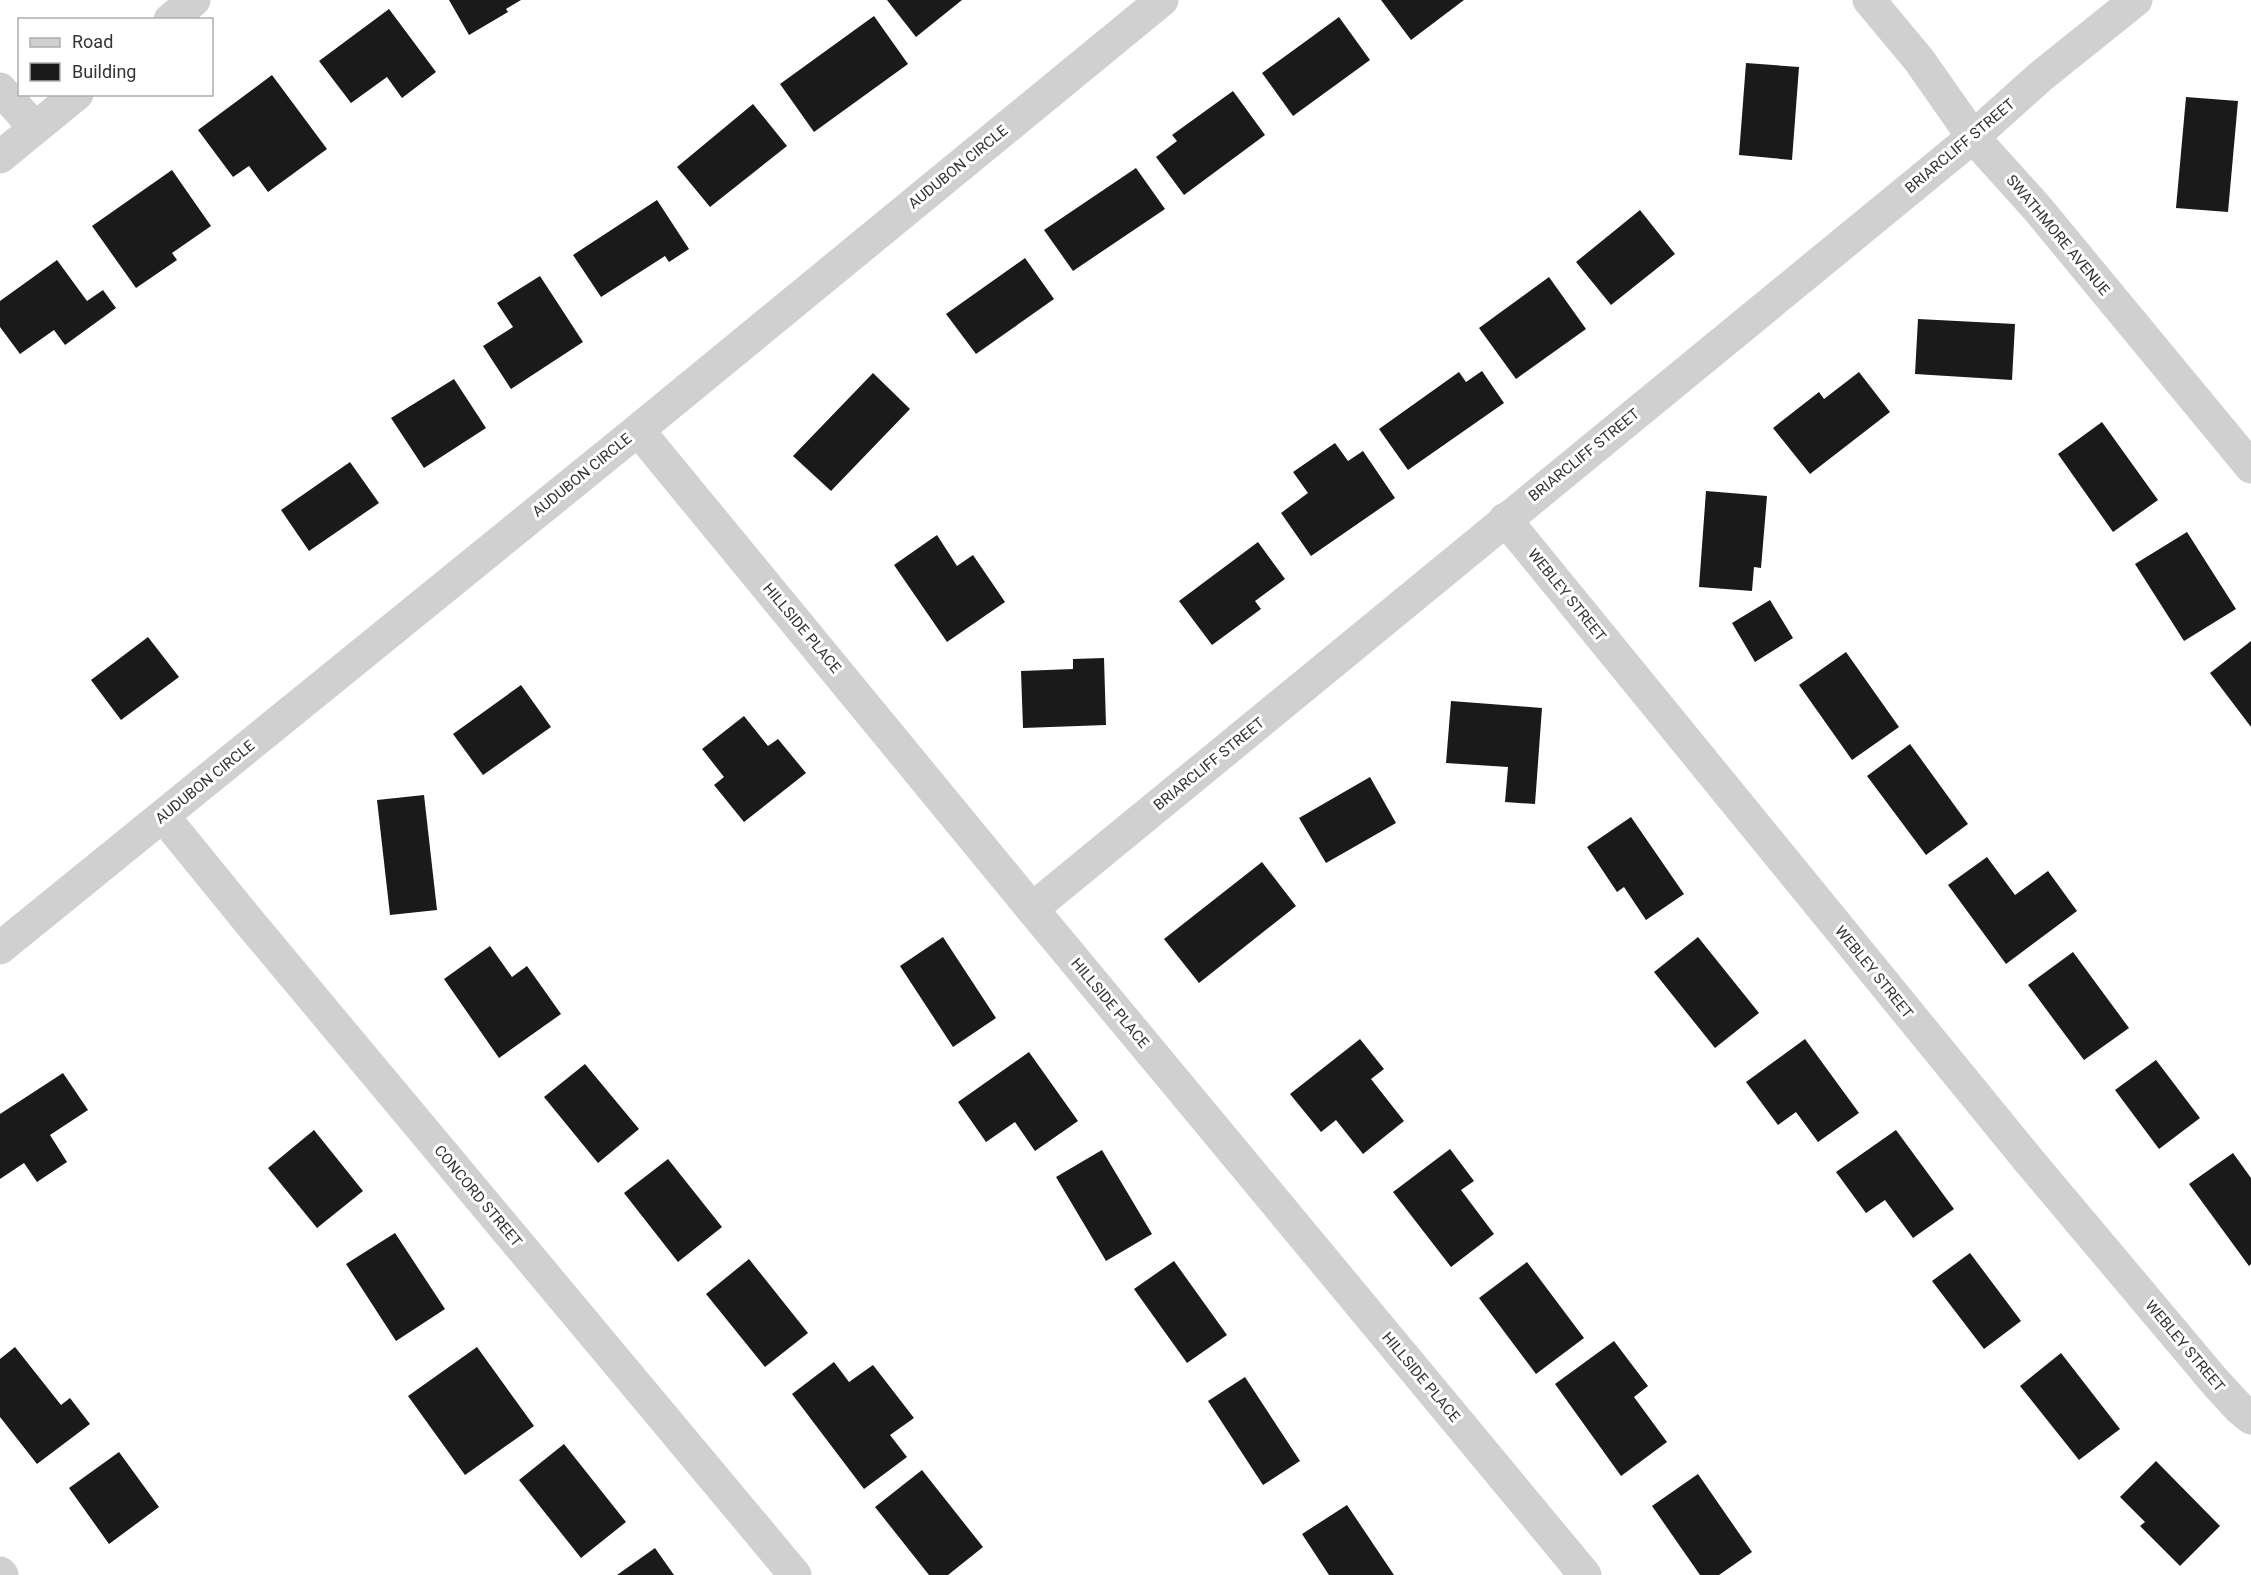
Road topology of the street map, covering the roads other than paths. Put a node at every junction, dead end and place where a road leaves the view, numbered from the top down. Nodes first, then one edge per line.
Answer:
1 (194, 0) edge
2 (1162, 0) edge
3 (1869, 0) edge
4 (2136, 0) edge
5 (172, 18) edge
6 (0, 89) edge
7 (75, 96) edge
8 (35, 128) junction
9 (1973, 137) junction
10 (0, 157) edge
11 (638, 430) junction
12 (2251, 467) edge
13 (1505, 519) junction
14 (163, 816) junction
15 (1032, 909) junction
16 (0, 948) edge
17 (2251, 1418) edge
18 (795, 1575) edge
19 (1585, 1575) edge

1 - 5 street
2 - 11 street, AUDUBON CIRCLE
3 - 9 street, SWATHMORE AVENUE
4 - 9 street, BRIARCLIFF STREET
6 - 8 street
7 - 8 street
8 - 10 street
9 - 12 street, SWATHMORE AVENUE
9 - 13 street, BRIARCLIFF STREET
11 - 14 street, AUDUBON CIRCLE
11 - 15 street, HILLSIDE PLACE
13 - 15 street, BRIARCLIFF STREET
13 - 17 street, WEBLEY STREET
14 - 16 street, AUDUBON CIRCLE
14 - 18 street, CONCORD STREET
15 - 19 street, HILLSIDE PLACE

